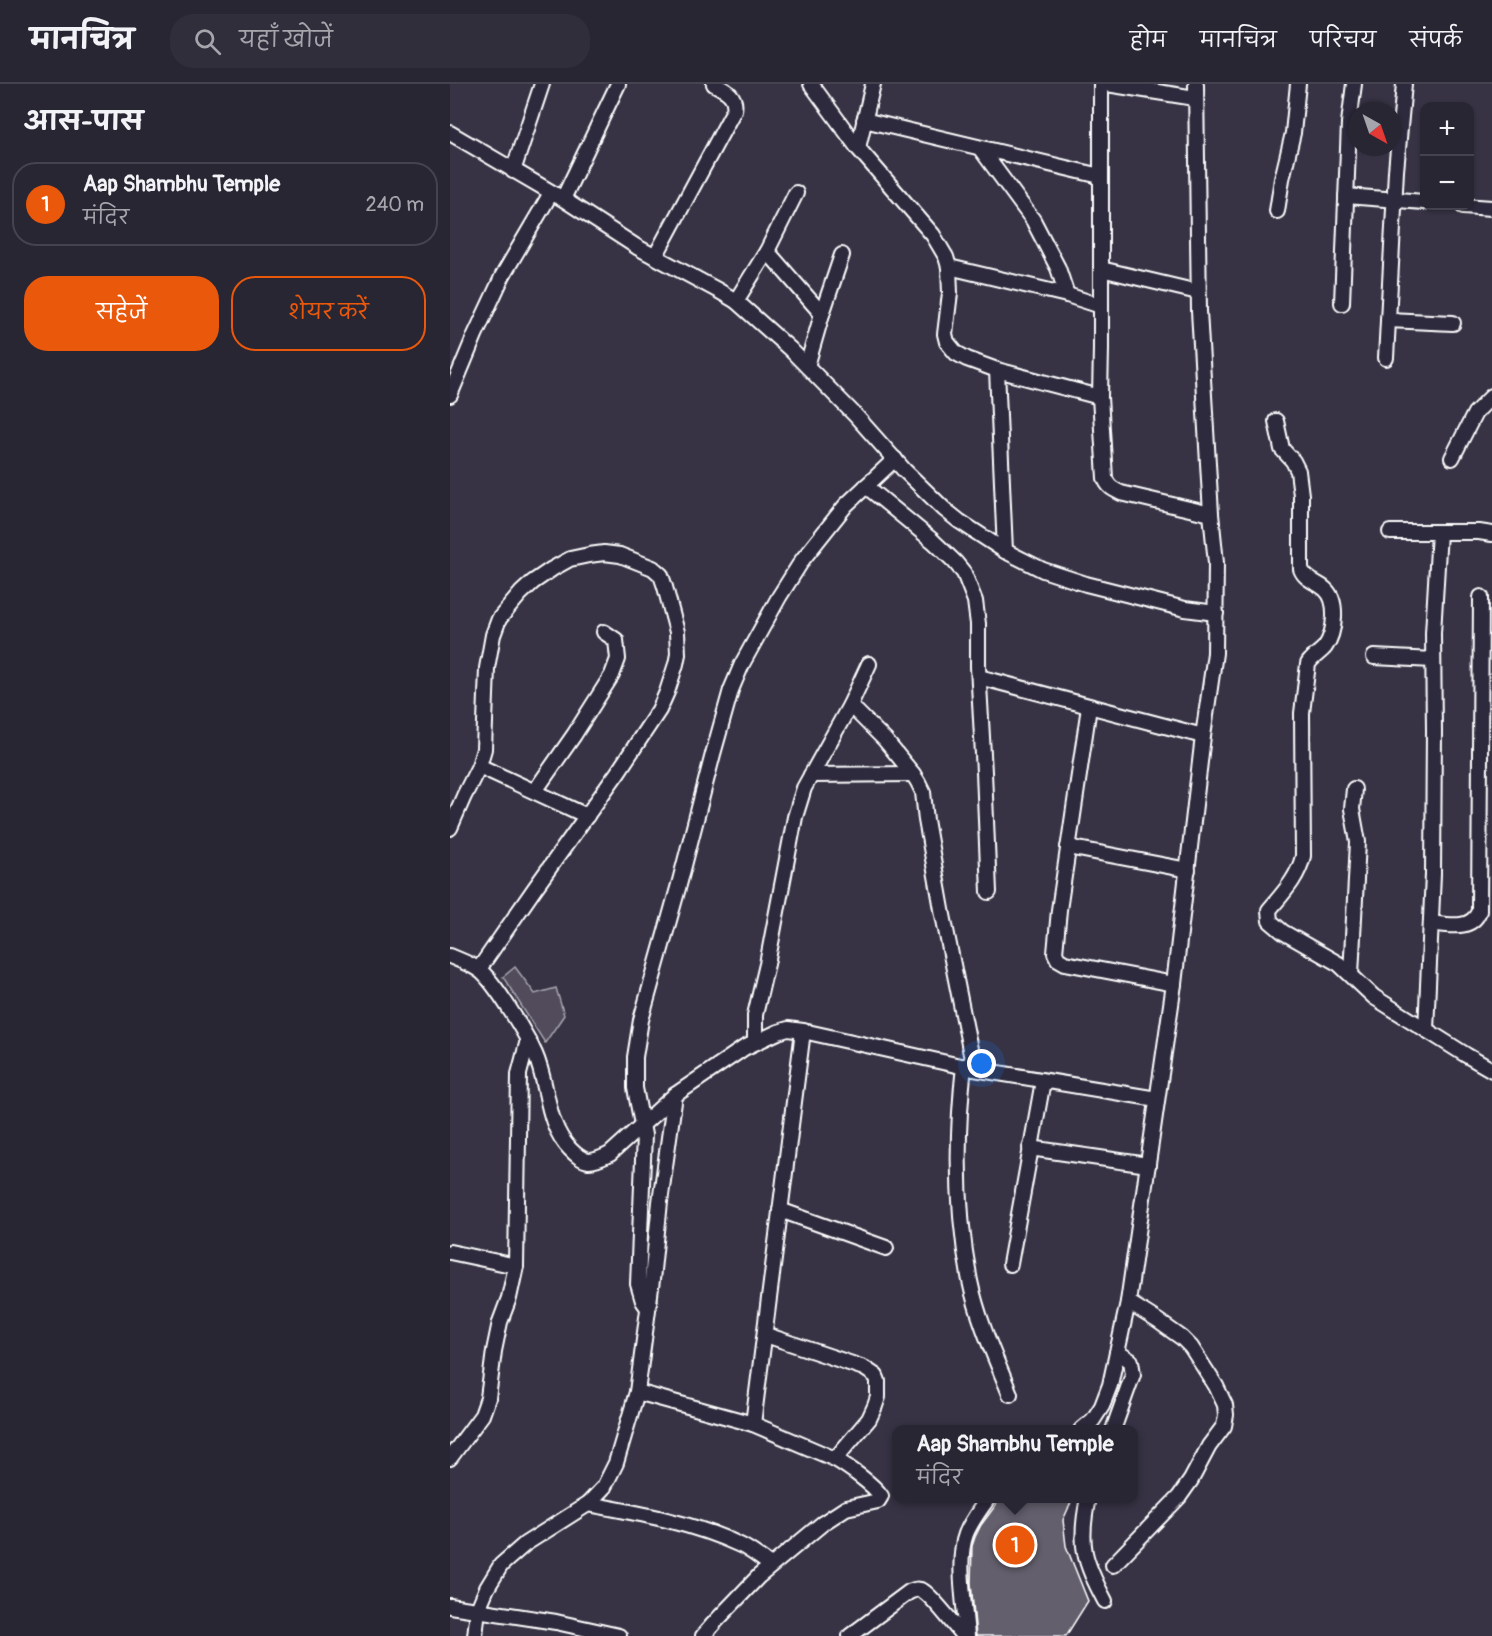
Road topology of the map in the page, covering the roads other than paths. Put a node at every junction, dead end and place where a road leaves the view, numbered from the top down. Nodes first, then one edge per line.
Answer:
1 (542, 84) edge
2 (618, 84) edge
3 (714, 84) edge
4 (811, 84) edge
5 (873, 84) edge
6 (1101, 84) edge
7 (1107, 84) edge
8 (1298, 84) edge
9 (1354, 84) edge
10 (1404, 84) edge
11 (1195, 91) edge
12 (864, 120) junction
13 (450, 133) edge
14 (858, 148) junction
15 (980, 148) junction
16 (513, 171) junction
17 (1100, 176) junction
18 (796, 194) dead end
19 (557, 196) junction
20 (1346, 196) junction
21 (1395, 199) junction
22 (1420, 202) edge
23 (1474, 207) edge
24 (1492, 208) edge
25 (1277, 211) dead end
26 (767, 251) junction
27 (842, 255) dead end
28 (655, 257) junction
29 (949, 267) junction
30 (1101, 268) junction
31 (1198, 292) junction
32 (1067, 296) junction
33 (736, 301) junction
34 (1342, 303) dead end
35 (1101, 306) junction
36 (822, 314) junction
37 (1388, 320) junction
38 (1453, 323) dead end
39 (1386, 357) dead end
40 (807, 366) junction
41 (997, 370) junction
42 (450, 395) edge
43 (1492, 396) edge
44 (1100, 397) junction
45 (1276, 421) dead end
46 (1452, 458) dead end
47 (895, 459) junction
48 (866, 486) junction
49 (1211, 514) junction
50 (1390, 532) dead end
51 (1439, 532) junction
52 (1492, 534) edge
53 (1005, 551) junction
54 (1481, 597) dead end
55 (1216, 613) junction
56 (604, 632) dead end
57 (1374, 657) dead end
58 (1433, 660) junction
59 (869, 664) dead end
60 (979, 677) junction
61 (850, 705) junction
62 (1089, 707) junction
63 (1203, 736) junction
64 (479, 765) junction
65 (913, 774) junction
66 (811, 775) junction
67 (1354, 789) dead end
68 (535, 791) junction
69 (587, 816) junction
70 (450, 828) edge
71 (1068, 847) junction
72 (1188, 870) junction
73 (989, 892) dead end
74 (1431, 923) junction
75 (450, 956) edge
76 (479, 969) junction
77 (1351, 974) junction
78 (1174, 984) junction
79 (1426, 1030) junction
80 (803, 1031) junction
81 (528, 1040) junction
82 (756, 1041) junction
83 (969, 1067) junction
84 (1492, 1070) edge
85 (1042, 1081) junction
86 (675, 1095) junction
87 (1157, 1099) junction
88 (641, 1124) junction
89 (1030, 1148) junction
90 (1148, 1165) junction
91 (780, 1210) junction
92 (886, 1248) dead end
93 (450, 1252) edge
94 (1010, 1264) dead end
95 (516, 1266) junction
96 (1128, 1302) junction
97 (648, 1308) junction
98 (766, 1335) junction
99 (1117, 1352) junction
100 (637, 1392) junction
101 (1010, 1394) dead end
102 (753, 1424) junction
103 (1087, 1425) edge
104 (1115, 1425) edge
105 (450, 1458) edge
106 (835, 1459) junction
107 (985, 1503) edge
108 (1087, 1503) edge
109 (588, 1504) junction
110 (771, 1565) junction
111 (1113, 1565) dead end
112 (1105, 1601) dead end
113 (450, 1606) edge
114 (478, 1609) junction
115 (600, 1634) edge
116 (475, 1636) edge
117 (619, 1636) edge
118 (704, 1636) edge
119 (850, 1636) edge
120 (965, 1636) edge

1 - 16 street
2 - 19 street
3 - 28 street
4 - 14 street
5 - 12 street
6 - 17 street
7 - 11 street
8 - 25 street
9 - 20 street
10 - 21 street
11 - 31 street
12 - 14 street
12 - 15 street
13 - 16 street
14 - 29 street
15 - 17 street
15 - 32 street
16 - 19 street
17 - 30 street
18 - 26 street
19 - 28 street
19 - 42 street
20 - 21 street
20 - 34 street
21 - 22 street
21 - 37 street
23 - 24 street
26 - 33 street
26 - 36 street
27 - 36 street
28 - 33 street
29 - 32 street
29 - 41 street
30 - 31 street
30 - 35 street
31 - 49 street
32 - 35 street
33 - 40 street
35 - 44 street
36 - 40 street
37 - 38 street
37 - 39 street
40 - 47 street
41 - 44 street
41 - 53 street
43 - 46 street
44 - 49 street
45 - 77 street
47 - 48 street
47 - 53 street
48 - 60 street
48 - 88 street
49 - 55 street
50 - 51 street
51 - 52 street
51 - 58 street
53 - 55 street
54 - 74 street
55 - 63 street
56 - 68 street
57 - 58 street
58 - 74 street
59 - 61 street
60 - 62 street
60 - 73 street
61 - 65 street
61 - 66 street
62 - 63 street
62 - 71 street
63 - 72 street
64 - 68 street
64 - 69 street
64 - 70 street
65 - 66 street
65 - 83 street
66 - 82 street
67 - 77 street
68 - 69 street
69 - 76 street
71 - 72 street
71 - 78 street
72 - 78 street
74 - 79 street
75 - 76 street
76 - 81 street
77 - 79 street
78 - 87 street
79 - 84 street
80 - 82 street
80 - 83 street
80 - 91 street
81 - 88 street
81 - 95 street
82 - 86 street
83 - 85 street
83 - 101 street
85 - 87 street
85 - 89 street
86 - 88 street
86 - 97 street
87 - 90 street
88 - 97 street
89 - 90 street
89 - 94 street
90 - 96 street
91 - 92 street
91 - 98 street
93 - 95 street
95 - 105 street
96 - 99 street
96 - 111 street
97 - 100 street
98 - 102 street
98 - 106 street
99 - 103 street
99 - 104 street
100 - 102 street
100 - 109 street
102 - 106 street
106 - 110 street
107 - 120 street
108 - 112 street
109 - 110 street
109 - 114 street
110 - 118 street
113 - 114 street
114 - 115 street
114 - 116 street
115 - 117 street
119 - 120 street

